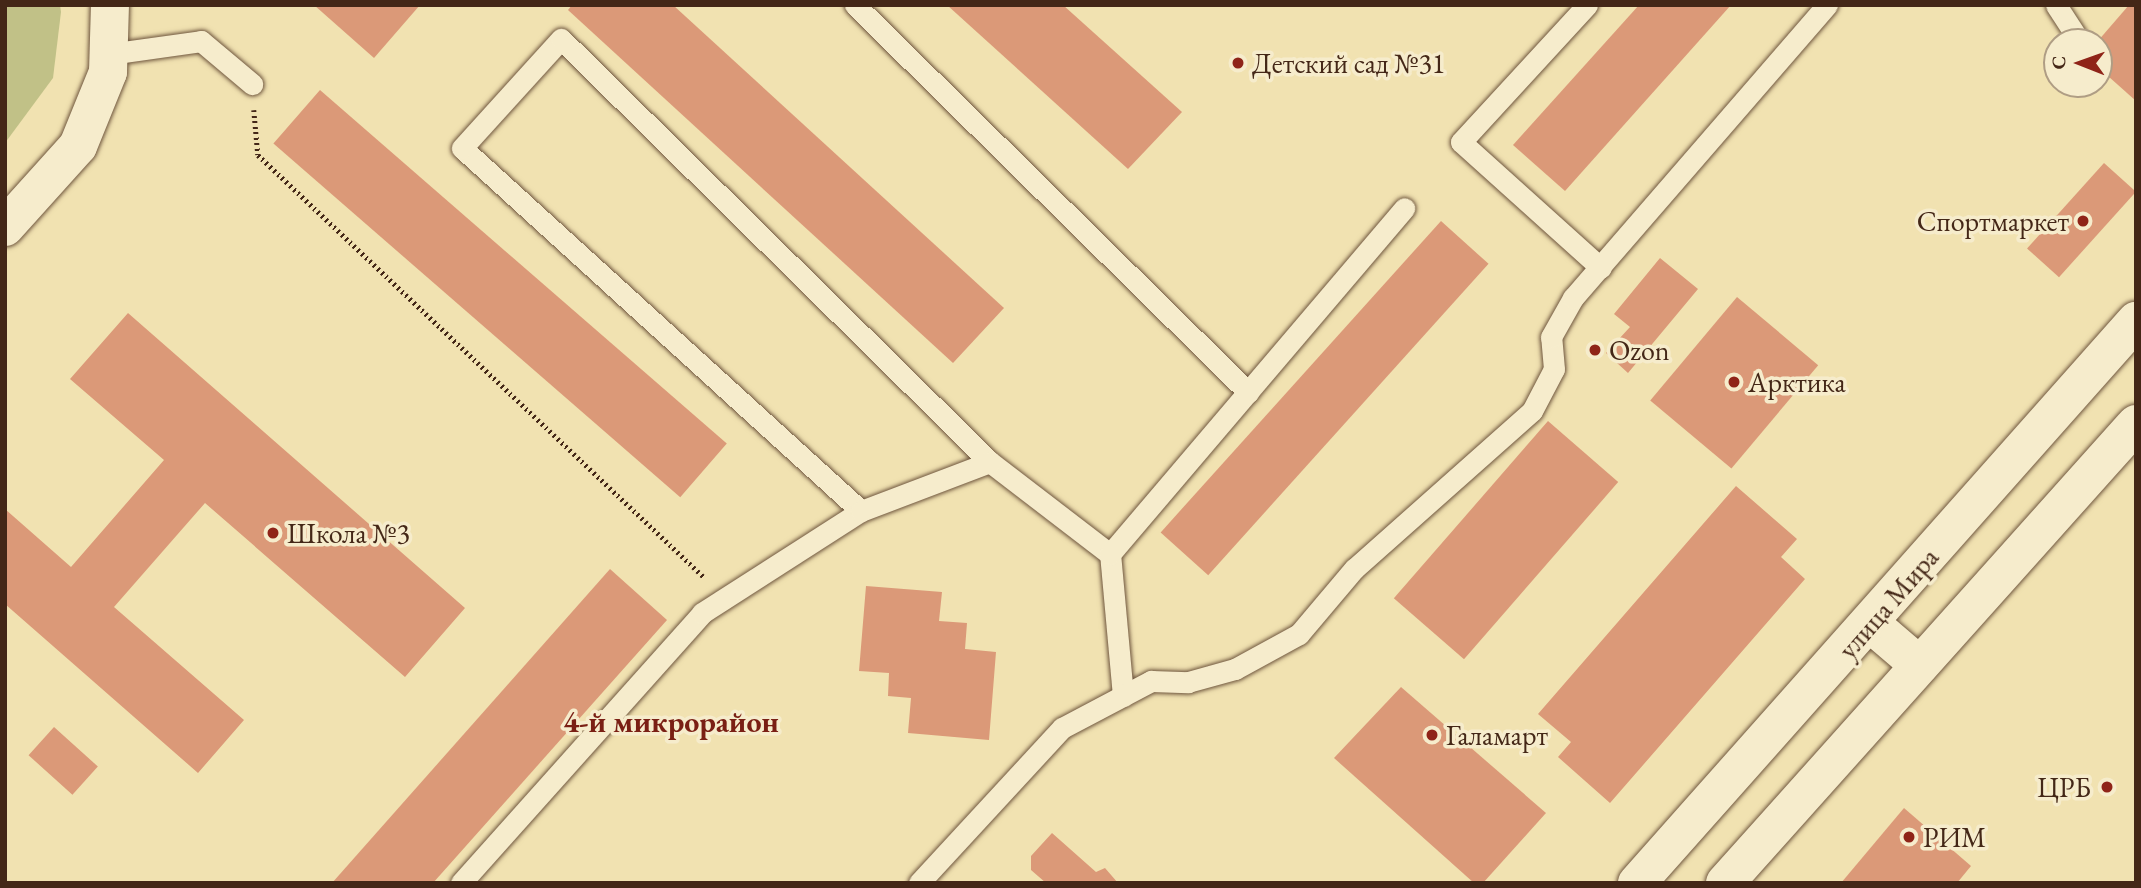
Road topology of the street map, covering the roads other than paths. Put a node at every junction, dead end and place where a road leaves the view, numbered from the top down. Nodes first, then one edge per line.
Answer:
1 (110, 5) edge
2 (855, 5) edge
3 (1587, 5) edge
4 (1827, 5) edge
5 (2056, 5) edge
6 (2071, 28) edge
7 (108, 54) junction
8 (252, 84) road end
9 (1404, 208) dead end
10 (5, 227) edge
11 (1601, 268) junction
12 (2136, 321) edge
13 (1248, 392) junction
14 (2136, 424) edge
15 (990, 462) junction
16 (861, 511) junction
17 (1110, 554) junction
18 (1870, 623) junction
19 (1919, 665) junction
20 (1123, 696) junction
21 (1729, 881) edge
22 (461, 883) edge
23 (919, 883) edge
24 (1637, 883) edge

1 - 7 street
2 - 13 lane
3 - 11 lane
4 - 11 lane
5 - 6 lane
7 - 8 lane
7 - 10 street
9 - 13 lane
11 - 20 lane
12 - 18 street, улица Мира
13 - 17 lane
14 - 19 street
15 - 16 lane
15 - 16 lane
15 - 17 lane
16 - 22 lane
17 - 20 lane
18 - 19 street
18 - 24 street, улица Мира
19 - 21 street
20 - 23 lane

